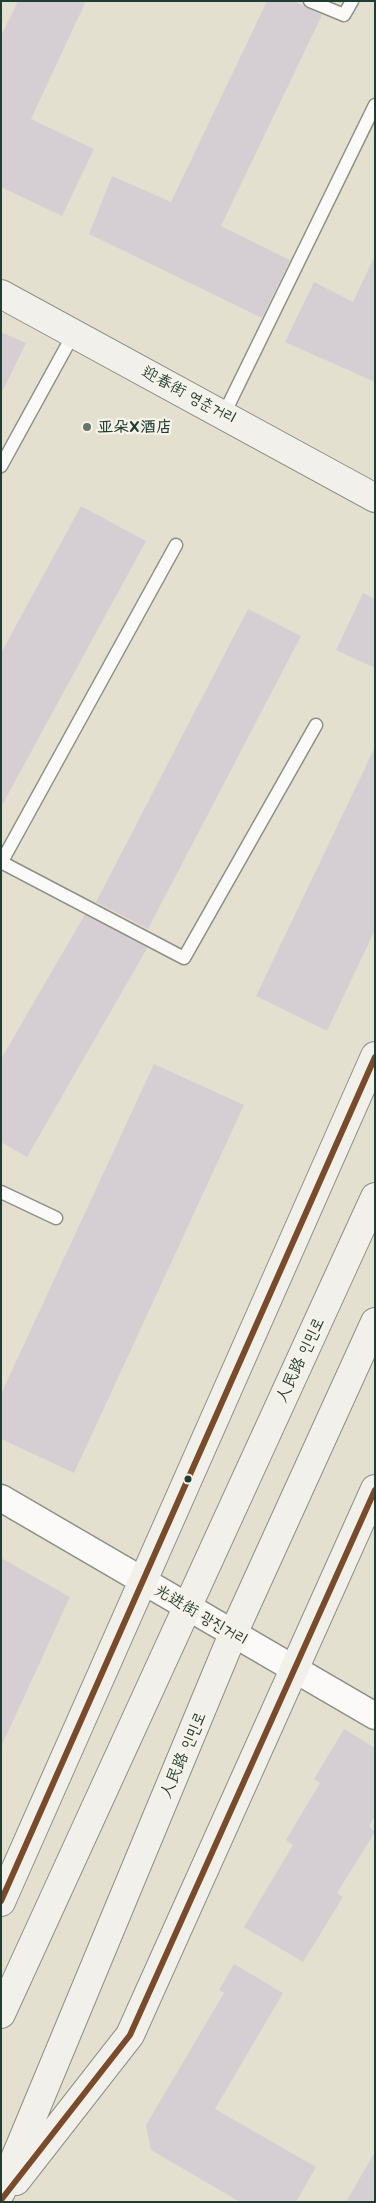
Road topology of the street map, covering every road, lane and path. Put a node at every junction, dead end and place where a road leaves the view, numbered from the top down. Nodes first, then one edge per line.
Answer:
1 (310, 1) edge
2 (352, 1) edge
3 (375, 105) edge
4 (1, 294) edge
5 (74, 333) junction
6 (224, 414) junction
7 (1, 466) edge
8 (375, 498) edge
9 (176, 545) dead end
10 (316, 725) dead end
11 (1, 862) edge
12 (375, 1056) edge
13 (1, 1192) edge
14 (375, 1197) edge
15 (56, 1218) dead end
16 (375, 1322) edge
17 (375, 1489) edge
18 (1, 1498) edge
19 (143, 1581) junction
20 (188, 1607) junction
21 (233, 1634) junction
22 (294, 1669) junction
23 (375, 1716) edge
24 (1, 1902) edge
25 (1, 2014) edge
26 (1, 2192) edge
27 (1, 2200) edge

1 - 2 lane
3 - 6 lane
4 - 5 street, 迎春街 영춘거리
5 - 6 street, 迎春街 영춘거리
5 - 7 lane
6 - 8 street, 迎春街 영춘거리
9 - 11 lane
10 - 11 lane
12 - 19 street
13 - 15 lane
14 - 20 street, 人民路 인민로
16 - 21 street, 人民路 인민로
17 - 22 street
18 - 19 street, 光进街 광진거리
19 - 20 street, 光进街 광진거리
19 - 24 street
20 - 21 street, 光进街 광진거리
20 - 25 street, 人民路 인민로
21 - 22 street, 光进街 광진거리
21 - 26 street, 人民路 인민로
22 - 23 street, 光进街 광진거리
22 - 27 street

